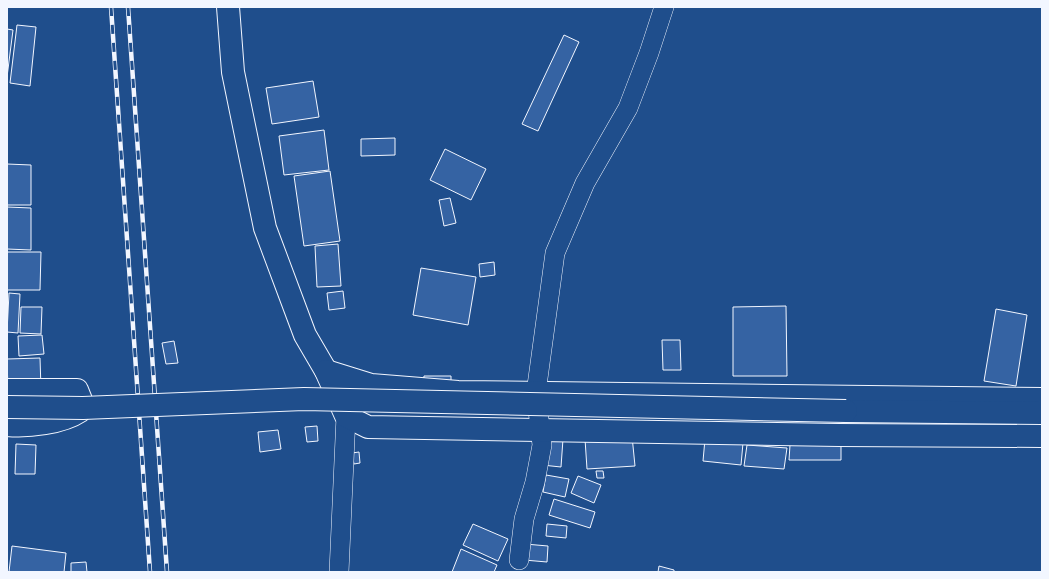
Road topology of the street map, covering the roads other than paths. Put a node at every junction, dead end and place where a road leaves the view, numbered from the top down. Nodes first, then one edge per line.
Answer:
1 (228, 7) edge
2 (664, 7) edge
3 (326, 371) junction
4 (7, 390) edge
5 (536, 393) junction
6 (1042, 399) edge
7 (7, 407) edge
8 (1042, 413) edge
9 (346, 416) junction
10 (7, 425) edge
11 (539, 429) junction
12 (1042, 436) edge
13 (519, 560) dead end
14 (339, 572) edge

1 - 3 main road
2 - 5 street
3 - 5 main road
3 - 9 main road
4 - 10 main road
5 - 6 main road
5 - 11 street
7 - 8 main road, bridge
9 - 11 main road
9 - 14 street
11 - 12 main road
11 - 13 street

